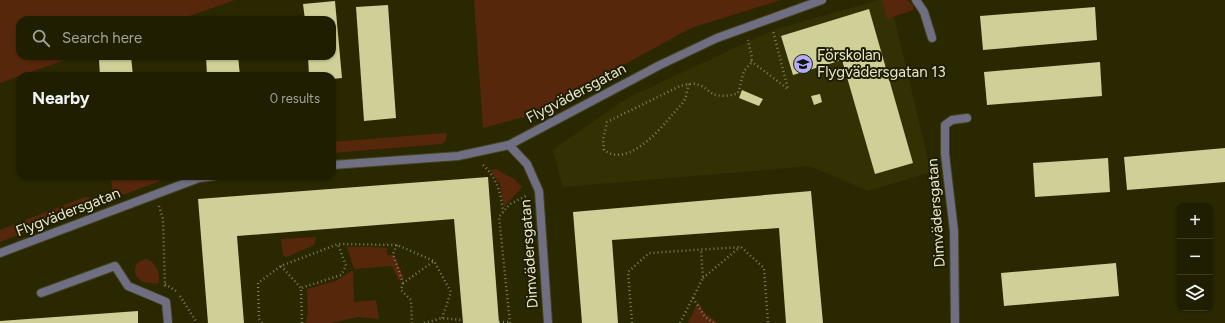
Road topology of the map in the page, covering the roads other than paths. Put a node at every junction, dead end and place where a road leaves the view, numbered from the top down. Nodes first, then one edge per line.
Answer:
1 (822, 0) edge
2 (916, 0) edge
3 (932, 38) dead end
4 (967, 118) dead end
5 (510, 145) junction
6 (336, 165) edge
7 (194, 180) edge
8 (0, 253) edge
9 (42, 293) dead end
10 (168, 323) edge
11 (548, 323) edge
12 (955, 323) edge

1 - 5 street, Flygvädersgatan
2 - 3 street
4 - 12 street, Dimvädersgatan
5 - 6 street, Flygvädersgatan
5 - 11 street, Dimvädersgatan
7 - 8 street, Flygvädersgatan
9 - 10 street

